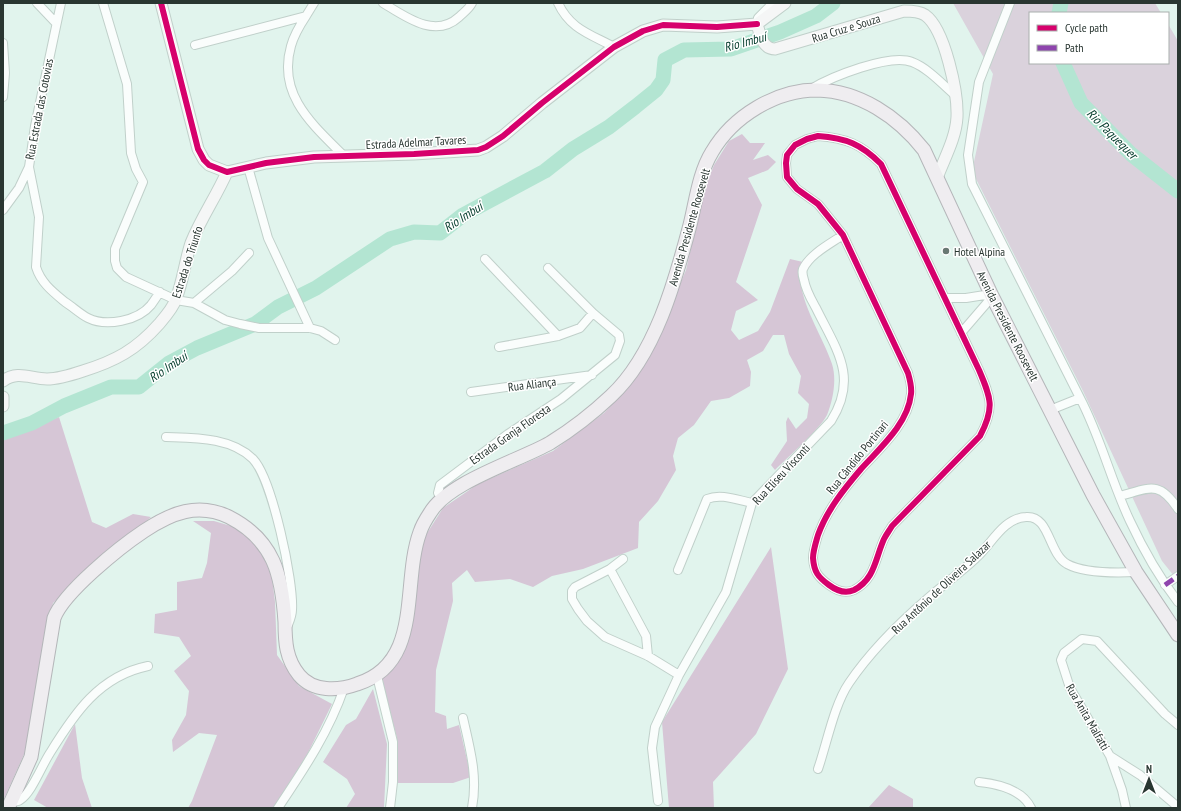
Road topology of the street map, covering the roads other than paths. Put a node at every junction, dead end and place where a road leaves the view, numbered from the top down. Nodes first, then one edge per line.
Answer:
1 (36, 3) edge
2 (61, 3) edge
3 (103, 3) edge
4 (161, 3) edge
5 (314, 3) edge
6 (383, 3) edge
7 (472, 3) edge
8 (558, 3) edge
9 (773, 3) edge
10 (785, 3) edge
11 (1010, 3) edge
12 (306, 16) junction
13 (56, 23) junction
14 (758, 27) junction
15 (3, 43) edge
16 (195, 45) dead end
17 (614, 46) junction
18 (809, 90) junction
19 (956, 96) junction
20 (3, 97) edge
21 (344, 156) junction
22 (29, 167) junction
23 (248, 167) junction
24 (227, 172) junction
25 (937, 178) junction
26 (3, 210) edge
27 (843, 235) junction
28 (249, 253) dead end
29 (485, 259) dead end
30 (548, 268) dead end
31 (160, 292) junction
32 (991, 296) junction
33 (945, 298) junction
34 (176, 300) junction
35 (194, 303) junction
36 (593, 313) junction
37 (310, 328) junction
38 (961, 333) junction
39 (558, 336) junction
40 (335, 340) dead end
41 (499, 347) dead end
42 (593, 375) junction
43 (3, 381) edge
44 (471, 392) dead end
45 (3, 397) edge
46 (1080, 398) junction
47 (3, 406) edge
48 (1050, 410) junction
49 (166, 437) dead end
50 (1120, 496) junction
51 (443, 499) junction
52 (752, 503) junction
53 (1178, 509) edge
54 (623, 559) dead end
55 (610, 569) junction
56 (678, 570) dead end
57 (1136, 572) junction
58 (1178, 576) edge
59 (1165, 586) junction
60 (1178, 602) edge
61 (285, 635) junction
62 (1178, 635) edge
63 (648, 656) junction
64 (148, 666) dead end
65 (679, 675) junction
66 (377, 676) junction
67 (344, 688) junction
68 (463, 718) dead end
69 (1178, 725) edge
70 (1110, 756) junction
71 (818, 768) dead end
72 (979, 782) dead end
73 (658, 801) dead end
74 (9, 805) edge
75 (1178, 807) edge
76 (278, 808) edge
77 (390, 808) edge
78 (472, 808) edge
79 (1031, 808) edge
80 (1126, 808) edge

1 - 13 street
2 - 13 street, Rua Estrada das Cotovias
3 - 31 street
4 - 24 street
5 - 12 street
6 - 7 street
8 - 17 street
9 - 14 street
10 - 14 street
11 - 46 street
12 - 16 street
12 - 21 street
13 - 22 street, Rua Estrada das Cotovias
14 - 17 street, Estrada Adelmar Tavares
14 - 19 street, Rua Cruz e Souza
15 - 20 street
17 - 21 street, Estrada Adelmar Tavares
18 - 19 street
18 - 25 main road, Avenida Presidente Roosevelt
18 - 51 main road, Avenida Presidente Roosevelt
19 - 25 street, Rua Cruz e Souza
21 - 23 street, Estrada Adelmar Tavares
22 - 26 street, Rua Estrada das Cotovias
22 - 31 street
23 - 24 street, Estrada Adelmar Tavares
23 - 37 street
24 - 34 street, Estrada do Triunfo
25 - 32 main road, Avenida Presidente Roosevelt
27 - 33 street, Rua Cândido Portinari
27 - 38 street, Rua Cândido Portinari
27 - 52 street, Rua Eliseu Visconti
28 - 35 street
29 - 39 street
30 - 36 street
31 - 34 street
32 - 33 street
32 - 38 street
32 - 48 main road, Avenida Presidente Roosevelt
33 - 38 street, Rua Cândido Portinari
34 - 35 street
34 - 43 street, Estrada do Triunfo
35 - 37 street
36 - 39 street
36 - 42 street
37 - 40 street
39 - 41 street
42 - 44 street, Rua Aliança
42 - 51 street, Estrada Granja Floresta
45 - 47 street
46 - 48 street
46 - 50 street
48 - 57 main road, Avenida Presidente Roosevelt
49 - 61 street
50 - 53 street
50 - 59 street
51 - 66 main road, Avenida Presidente Roosevelt
52 - 56 street
52 - 65 street, Rua Eliseu Visconti
54 - 55 street
55 - 63 street
55 - 63 street
57 - 62 main road, Avenida Presidente Roosevelt
57 - 71 street, Rua Antônio de Oliveira Salazar
58 - 59 street
59 - 60 street
61 - 67 main road, Avenida Presidente Roosevelt
61 - 74 main road, Avenida Presidente Roosevelt
63 - 65 street
64 - 74 street
65 - 73 street, Rua Eliseu Visconti
66 - 67 main road, Avenida Presidente Roosevelt
66 - 77 street
67 - 76 street
68 - 78 street
69 - 70 street, Rua Anita Malfatti
70 - 75 street, Rua Anita Malfatti
70 - 80 street
72 - 79 street

